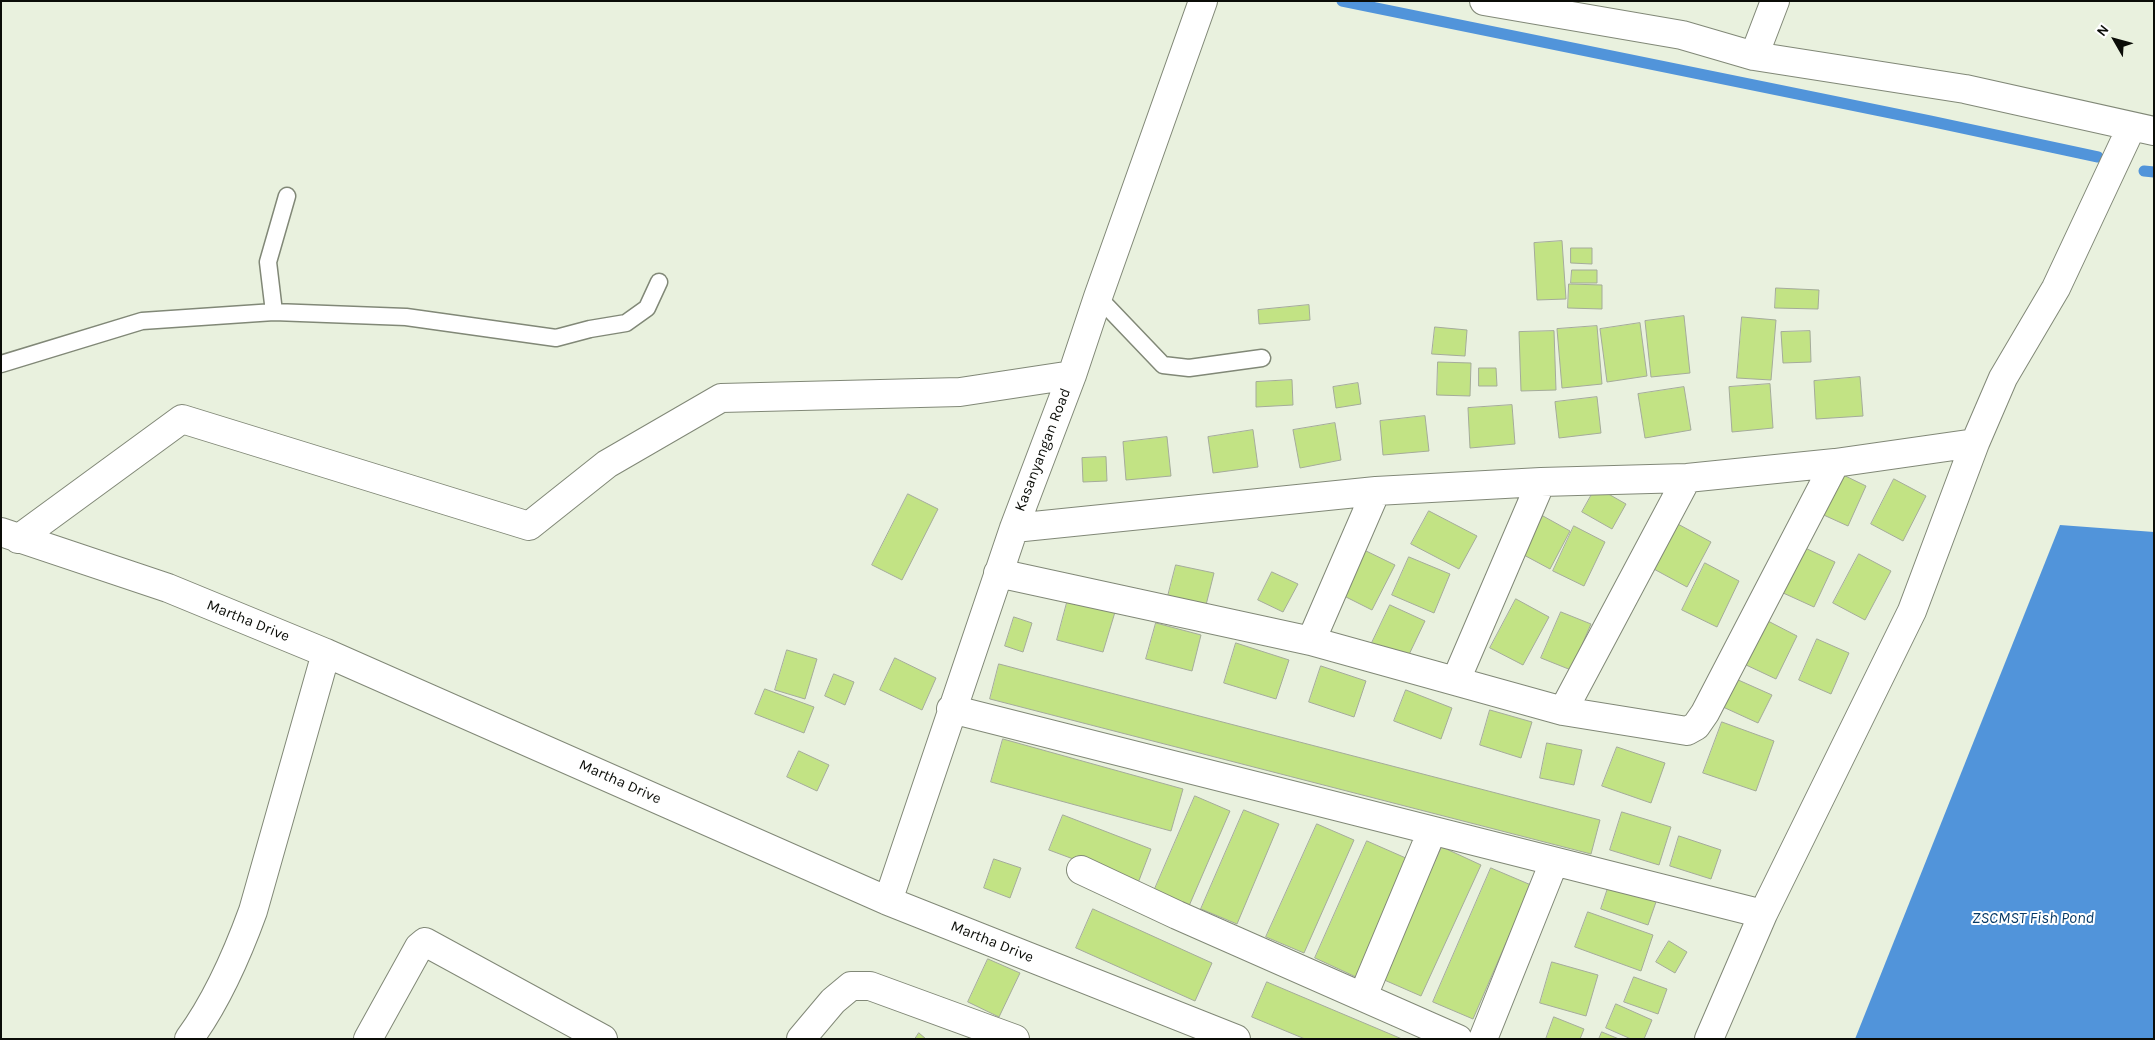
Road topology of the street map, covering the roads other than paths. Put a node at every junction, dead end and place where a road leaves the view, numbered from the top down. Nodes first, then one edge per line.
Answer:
1 (1204, 1) edge
2 (1484, 1) edge
3 (1775, 1) edge
4 (1754, 56) junction
5 (2142, 129) edge
6 (287, 196) dead end
7 (659, 282) dead end
8 (1098, 297) junction
9 (274, 312) junction
10 (1262, 358) dead end
11 (1, 364) edge
12 (1072, 375) junction
13 (1975, 443) junction
14 (1835, 463) junction
15 (1687, 478) junction
16 (1541, 482) junction
17 (1376, 492) junction
18 (1014, 528) junction
19 (7, 538) edge
20 (998, 574) junction
21 (1311, 641) junction
22 (326, 653) junction
23 (1456, 680) junction
24 (951, 708) junction
25 (1563, 711) junction
26 (1432, 831) junction
27 (1554, 862) junction
28 (1081, 870) dead end
29 (888, 900) junction
30 (1763, 914) junction
31 (1363, 996) junction
32 (372, 1038) edge
33 (189, 1039) edge
34 (603, 1039) edge
35 (801, 1039) edge
36 (1015, 1039) edge
37 (1236, 1039) edge
38 (1458, 1039) edge
39 (1483, 1039) edge
40 (1709, 1039) edge

1 - 8 street, Kasanyangan Road
2 - 4 street
3 - 4 street
4 - 5 street
5 - 13 street
6 - 9 lane
7 - 9 lane
8 - 10 lane
8 - 12 street, Kasanyangan Road
9 - 11 lane
12 - 18 street, Kasanyangan Road
12 - 19 street
13 - 14 street
13 - 30 street
14 - 15 street
14 - 25 street
15 - 16 street
15 - 25 street
16 - 17 street
16 - 23 street
17 - 18 street
17 - 21 street
18 - 20 street, Kasanyangan Road
19 - 22 street, Martha Drive
20 - 21 street
20 - 24 street, Kasanyangan Road
21 - 23 street
22 - 29 street, Martha Drive
22 - 33 street
23 - 25 street
24 - 26 street
24 - 29 street, Kasanyangan Road
26 - 27 street
26 - 31 street
27 - 30 street
27 - 39 street
28 - 31 street
29 - 37 street, Martha Drive
30 - 40 street
31 - 38 street
32 - 34 street
35 - 36 street

